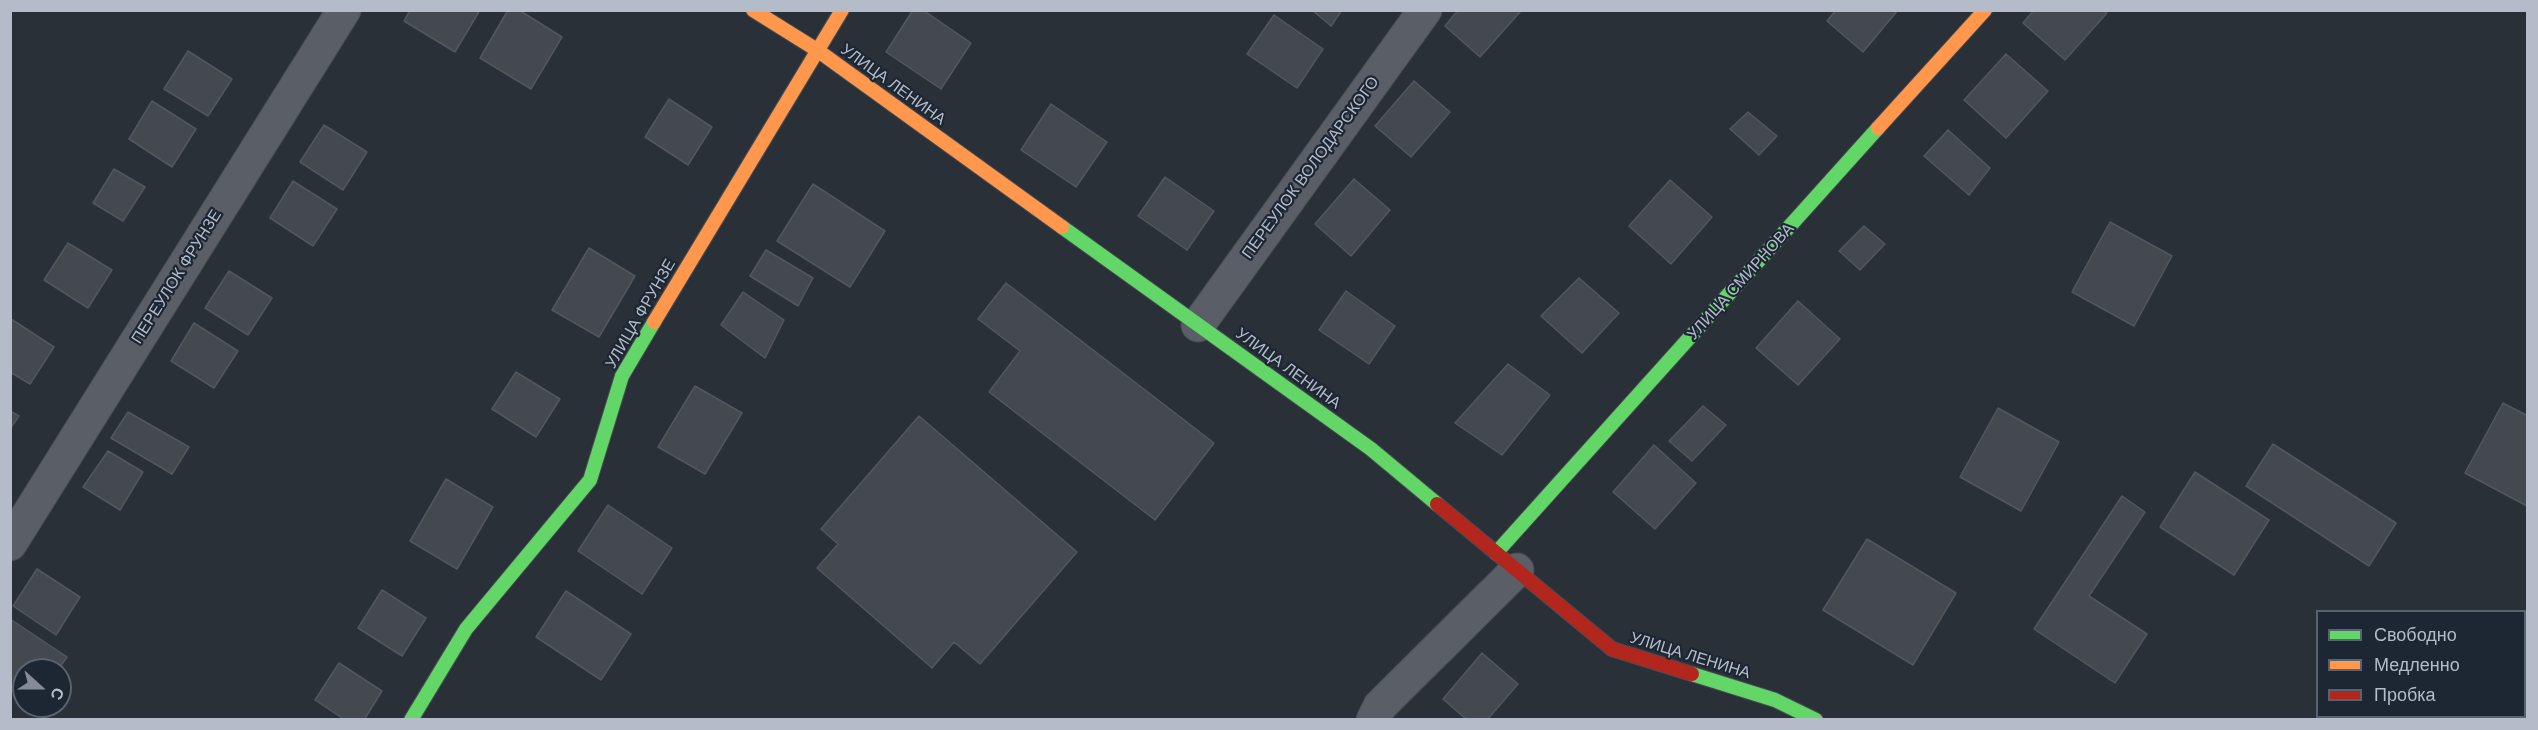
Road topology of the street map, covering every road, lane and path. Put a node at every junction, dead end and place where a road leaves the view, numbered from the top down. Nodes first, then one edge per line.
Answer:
1 (344, 10) edge
2 (753, 10) edge
3 (842, 10) edge
4 (1425, 10) edge
5 (1985, 10) edge
6 (817, 50) junction
7 (1198, 325) junction
8 (10, 544) edge
9 (1506, 562) junction
10 (411, 720) edge
11 (1373, 720) edge
12 (1816, 720) edge

1 - 8 street, ПЕРЕУЛОК ФРУНЗЕ
2 - 6 street, УЛИЦА ЛЕНИНА
3 - 6 street, УЛИЦА ФРУНЗЕ
4 - 7 street, ПЕРЕУЛОК ВОЛОДАРСКОГО
5 - 9 street, УЛИЦА СМИРНОВА
6 - 7 street, УЛИЦА ЛЕНИНА
6 - 10 street, УЛИЦА ФРУНЗЕ
7 - 9 street, УЛИЦА ЛЕНИНА
9 - 11 street, УЛИЦА СМИРНОВА
9 - 12 street, УЛИЦА ЛЕНИНА

